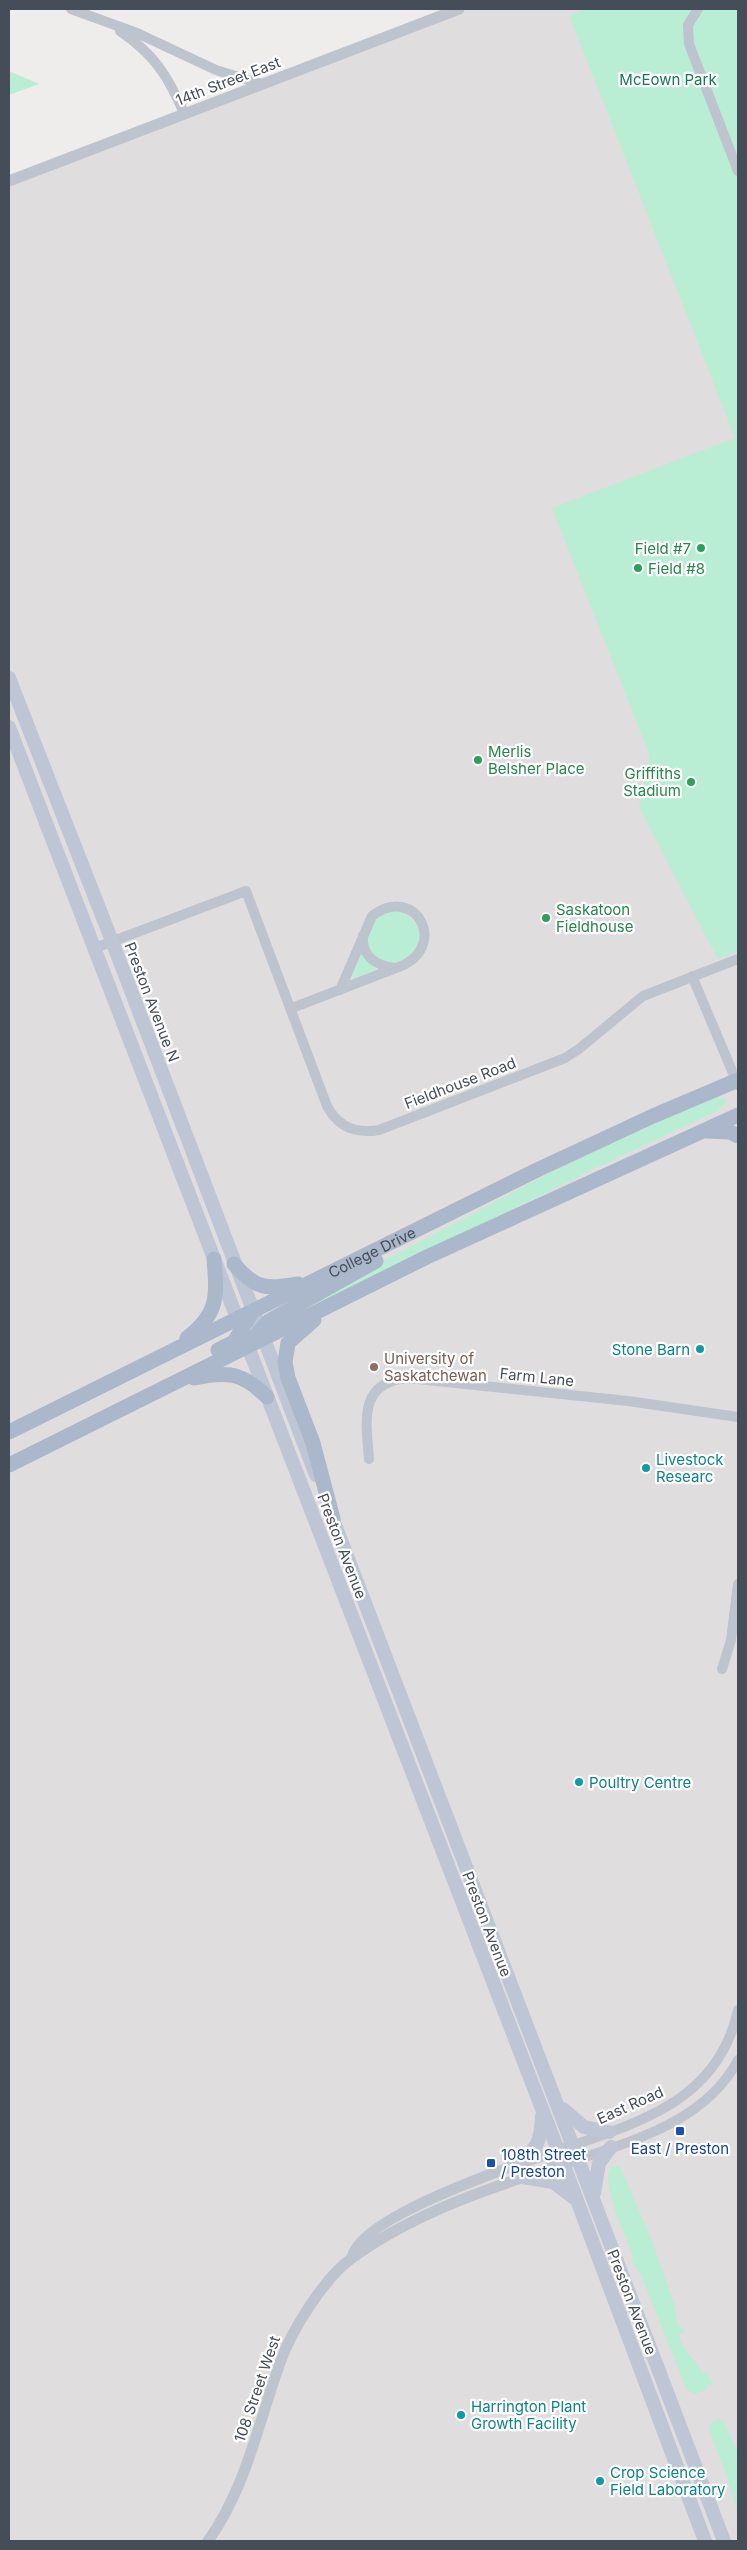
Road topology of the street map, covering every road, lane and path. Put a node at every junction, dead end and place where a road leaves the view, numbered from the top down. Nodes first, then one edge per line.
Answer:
1 (71, 9) edge
2 (459, 9) edge
3 (698, 9) edge
4 (111, 25) junction
5 (262, 84) junction
6 (184, 114) junction
7 (738, 171) edge
8 (9, 181) edge
9 (9, 678) edge
10 (9, 727) edge
11 (363, 933) junction
12 (112, 941) junction
13 (94, 948) junction
14 (738, 959) edge
15 (396, 968) junction
16 (692, 976) junction
17 (340, 990) junction
18 (292, 1008) junction
19 (738, 1082) edge
20 (738, 1115) edge
21 (702, 1131) junction
22 (738, 1136) edge
23 (574, 1153) junction
24 (214, 1259) junction
25 (234, 1264) junction
26 (312, 1282) junction
27 (334, 1303) junction
28 (252, 1312) junction
29 (242, 1332) junction
30 (261, 1334) junction
31 (166, 1354) junction
32 (175, 1382) junction
33 (267, 1397) junction
34 (106, 1416) junction
35 (738, 1417) edge
36 (9, 1432) edge
37 (369, 1459) dead end
38 (9, 1465) edge
39 (333, 1519) junction
40 (738, 1584) edge
41 (722, 1669) dead end
42 (738, 2010) edge
43 (738, 2060) edge
44 (558, 2105) junction
45 (543, 2113) junction
46 (608, 2132) junction
47 (574, 2145) junction
48 (611, 2147) junction
49 (557, 2151) junction
50 (579, 2159) junction
51 (562, 2164) junction
52 (514, 2166) junction
53 (523, 2177) junction
54 (594, 2199) junction
55 (576, 2200) junction
56 (352, 2258) junction
57 (208, 2541) edge
58 (705, 2541) edge
59 (724, 2541) edge

1 - 4 street
2 - 5 street, 14th Street East
3 - 7 street
4 - 5 street
4 - 6 street
5 - 6 street, 14th Street East
6 - 8 street, 14th Street East
9 - 12 main road, Preston Avenue N
10 - 13 main road
11 - 15 street
11 - 15 street
11 - 17 street
12 - 13 street, Fieldhouse Road
12 - 18 street, Fieldhouse Road
12 - 25 main road, Preston Avenue N
13 - 24 main road
14 - 16 street, Fieldhouse Road
15 - 17 street
16 - 18 street, Fieldhouse Road
16 - 19 street
17 - 18 street
19 - 23 main road, College Drive
20 - 21 main road, College Drive
21 - 22 main road
21 - 27 main road, College Drive
23 - 26 main road, College Drive
23 - 30 main road
24 - 29 main road
24 - 31 main road
25 - 26 main road
25 - 28 main road, Preston Avenue N
26 - 28 main road, College Drive
27 - 30 main road, College Drive
27 - 39 main road
28 - 29 main road
28 - 30 main road, Preston Avenue N
29 - 30 main road
29 - 31 main road
29 - 32 main road
29 - 33 main road, Preston Avenue
29 - 34 main road
30 - 39 main road, Preston Avenue
31 - 36 main road
32 - 33 main road
32 - 34 main road
33 - 45 main road, Preston Avenue
34 - 38 main road
35 - 37 street, Farm Lane
39 - 44 main road, Preston Avenue
40 - 41 street
42 - 46 street, East Road
43 - 48 street, East Road
44 - 46 main road
44 - 47 main road, Preston Avenue
45 - 49 main road, Preston Avenue
45 - 52 main road
46 - 47 street, East Road
47 - 49 street, 108 Street West
47 - 50 main road, Preston Avenue
48 - 50 street, East Road
48 - 54 main road
49 - 51 main road, Preston Avenue
49 - 52 street, 108 Street West
50 - 51 street, 108 Street West
50 - 54 main road, Preston Avenue
51 - 53 street, 108 Street West
51 - 55 main road, Preston Avenue
52 - 56 street, 108 Street West
53 - 55 main road
53 - 56 street, 108 Street West
54 - 59 main road, Preston Avenue
55 - 58 main road, Preston Avenue
56 - 57 street, 108 Street West

